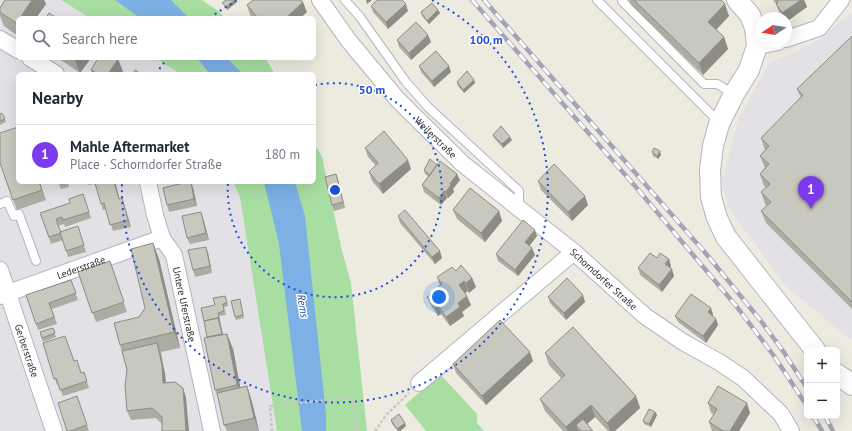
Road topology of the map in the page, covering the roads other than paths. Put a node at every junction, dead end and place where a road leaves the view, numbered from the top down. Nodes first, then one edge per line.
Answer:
1 (320, 0) edge
2 (345, 0) edge
3 (597, 0) edge
4 (622, 0) edge
5 (737, 0) edge
6 (841, 0) edge
7 (756, 37) edge
8 (792, 37) edge
9 (0, 39) edge
10 (756, 48) edge
11 (16, 49) edge
12 (33, 60) edge
13 (53, 72) edge
14 (734, 94) junction
15 (719, 124) junction
16 (148, 184) edge
17 (0, 204) edge
18 (519, 208) junction
19 (162, 238) junction
20 (574, 252) junction
21 (36, 261) dead end
22 (0, 270) edge
23 (4, 294) edge
24 (813, 347) edge
25 (840, 376) edge
26 (419, 383) road end
27 (852, 385) edge
28 (54, 431) edge
29 (212, 431) edge
30 (790, 431) edge

1 - 18 street, Weilerstraße
2 - 18 lane
3 - 15 lane
4 - 14 lane
5 - 7 street
6 - 8 street
9 - 11 street
10 - 14 street
12 - 13 street
14 - 15 street
15 - 24 street
16 - 19 street, Untere Uferstraße
17 - 21 lane
18 - 20 street, Weilerstraße
19 - 23 street, Lederstraße
19 - 29 street, Untere Uferstraße
20 - 26 street, Schorndorfer Straße
20 - 30 street, Schorndorfer Straße
22 - 23 street, Gerberstraße
23 - 28 street, Gerberstraße
25 - 27 street

